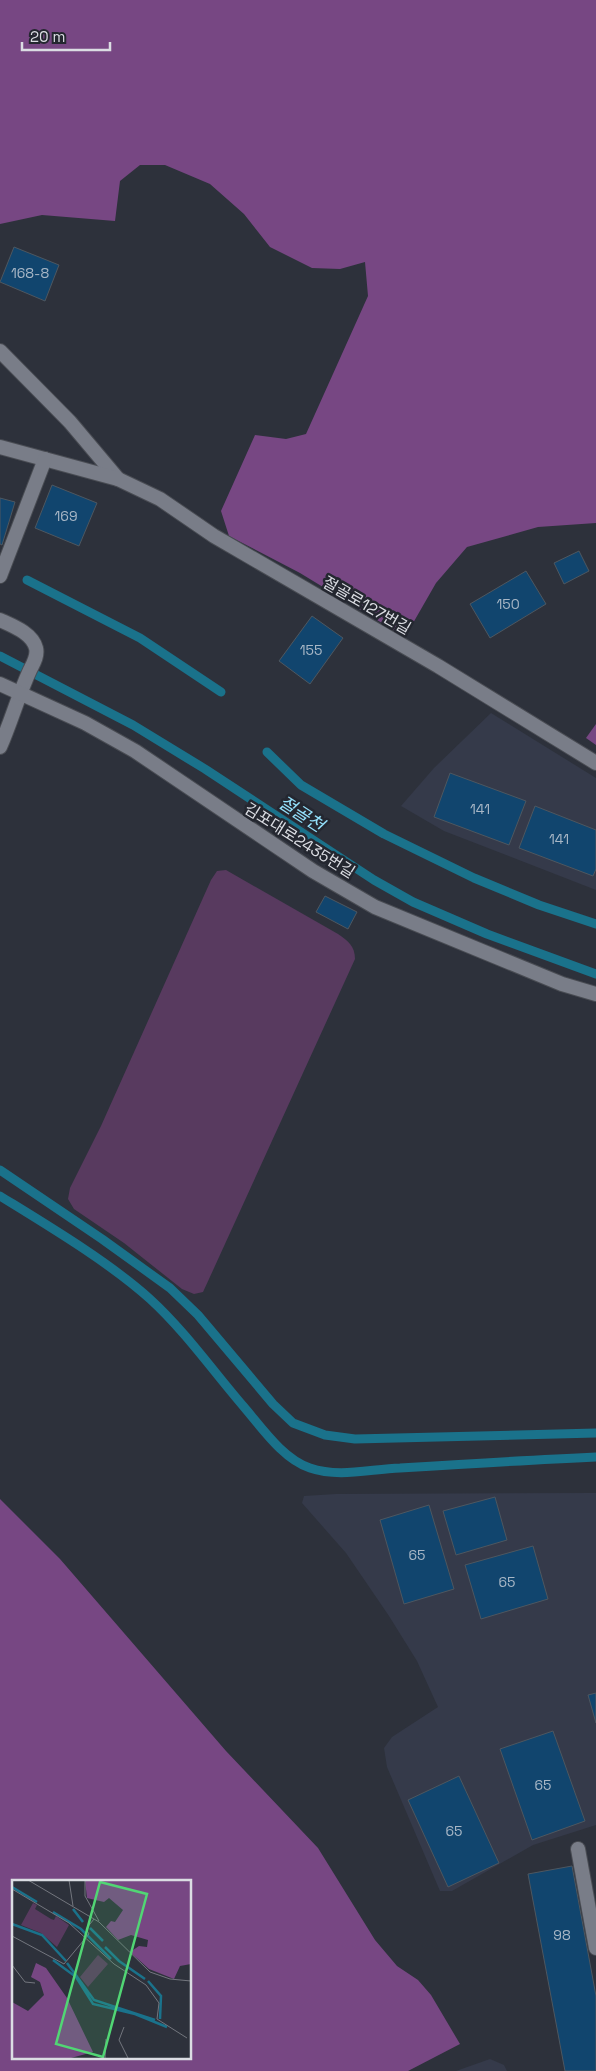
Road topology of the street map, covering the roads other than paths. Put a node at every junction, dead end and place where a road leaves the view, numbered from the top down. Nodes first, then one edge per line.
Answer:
1 (0, 351) edge
2 (0, 447) edge
3 (45, 459) junction
4 (118, 479) junction
5 (0, 576) edge
6 (0, 620) edge
7 (0, 684) edge
8 (21, 689) junction
9 (0, 747) edge
10 (596, 763) edge
11 (596, 994) edge
12 (578, 1849) dead end
13 (596, 1948) edge

1 - 4 lane, 절골로127번길
2 - 3 lane, 절골로127번길
3 - 4 lane, 절골로127번길
3 - 5 lane
4 - 10 lane, 절골로127번길
6 - 8 lane
7 - 8 lane, 김포대로2435번길
8 - 9 lane
8 - 11 lane, 김포대로2435번길
12 - 13 lane

